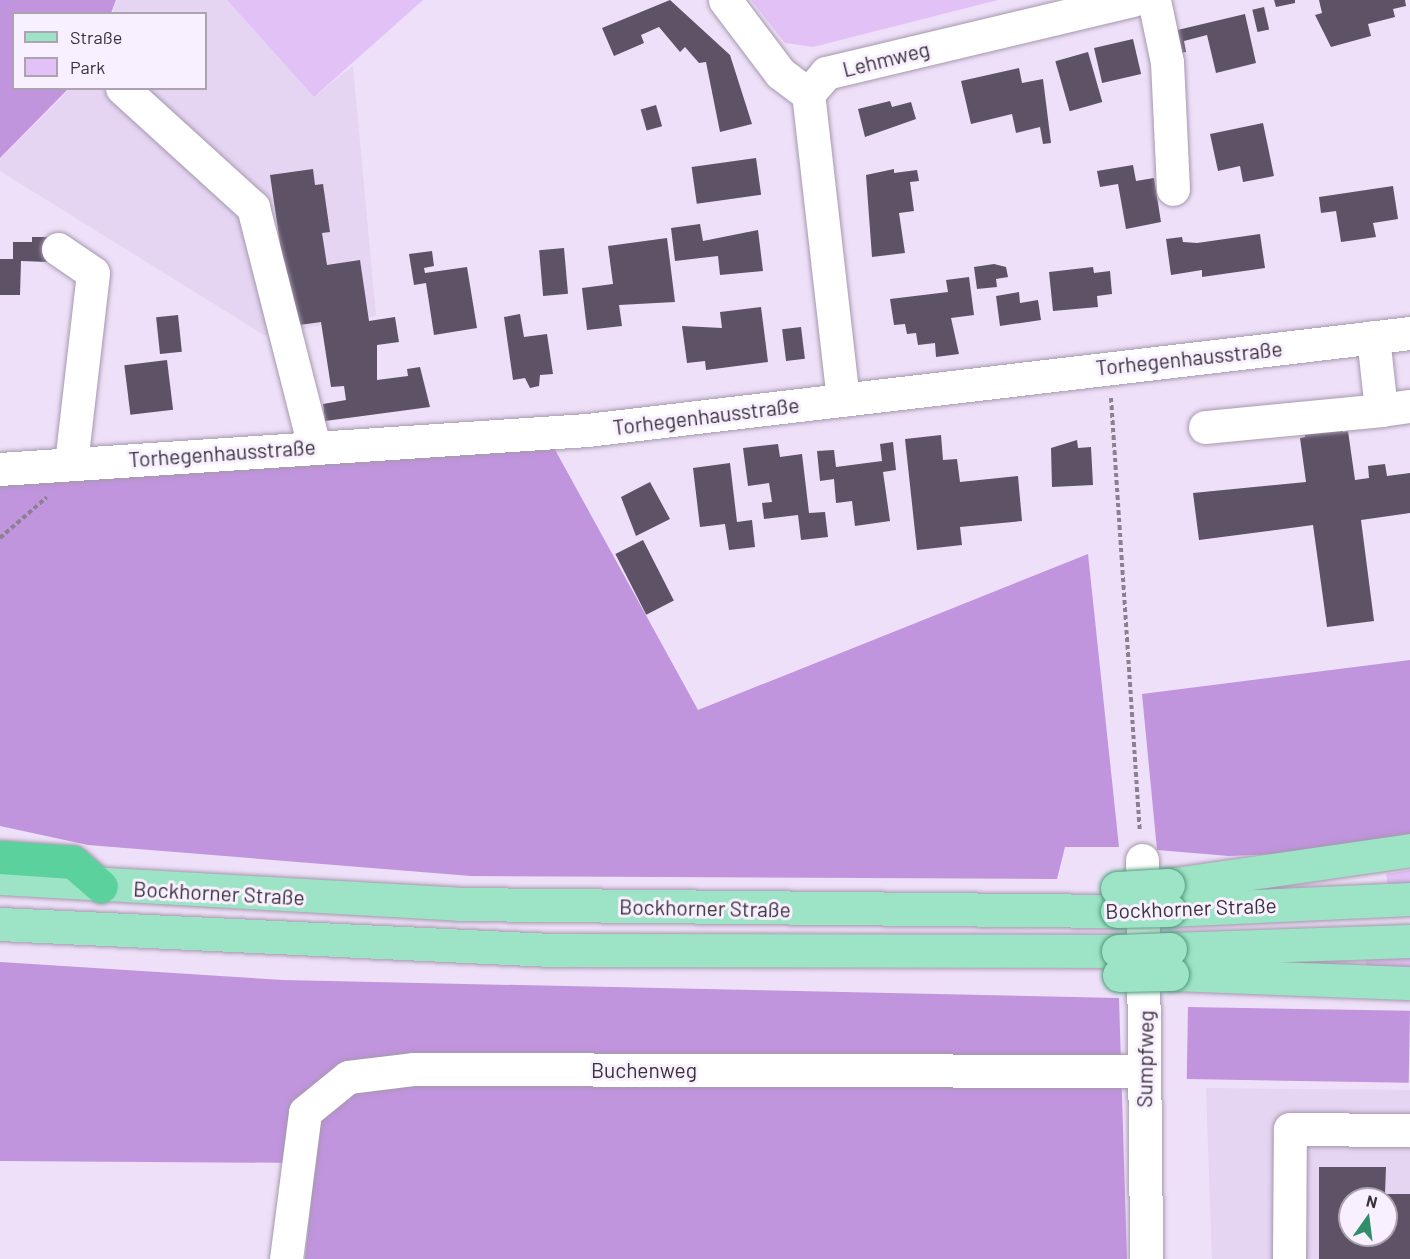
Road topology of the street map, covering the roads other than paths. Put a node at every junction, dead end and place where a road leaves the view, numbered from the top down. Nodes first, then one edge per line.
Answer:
1 (725, 0) edge
2 (1132, 0) edge
3 (1154, 0) edge
4 (124, 90) edge
5 (807, 94) junction
6 (1173, 189) dead end
7 (58, 249) dead end
8 (1410, 333) edge
9 (1373, 337) junction
10 (843, 400) junction
11 (1396, 408) edge
12 (1205, 427) dead end
13 (314, 446) junction
14 (71, 464) junction
15 (0, 469) edge
16 (1410, 850) edge
17 (0, 857) edge
18 (1142, 860) road end
19 (0, 878) edge
20 (101, 886) junction
21 (1169, 898) junction
22 (1410, 899) edge
23 (0, 924) edge
24 (1410, 941) edge
25 (1171, 961) junction
26 (1410, 983) edge
27 (1144, 1071) junction
28 (1410, 1130) edge
29 (286, 1259) edge
30 (1146, 1259) edge
31 (1288, 1259) edge

1 - 5 street
2 - 5 street, Lehmweg
3 - 6 street
4 - 13 street
5 - 10 street
7 - 14 street
8 - 9 street, Torhegenhausstraße
9 - 10 street, Torhegenhausstraße
9 - 11 street
10 - 13 street, Torhegenhausstraße
11 - 12 street
13 - 14 street, Torhegenhausstraße
14 - 15 street, Torhegenhausstraße
16 - 21 main road
17 - 20 highway
18 - 27 street, Sumpfweg
19 - 20 main road, Bockhorner Straße
20 - 21 main road, Bockhorner Straße, bridge
21 - 22 main road, Bockhorner Straße
23 - 25 main road, Bockhorner Straße, bridge
24 - 25 main road, Bockhorner Straße
25 - 26 main road
27 - 29 street, Buchenweg
27 - 30 street, Sumpfweg
28 - 31 street

